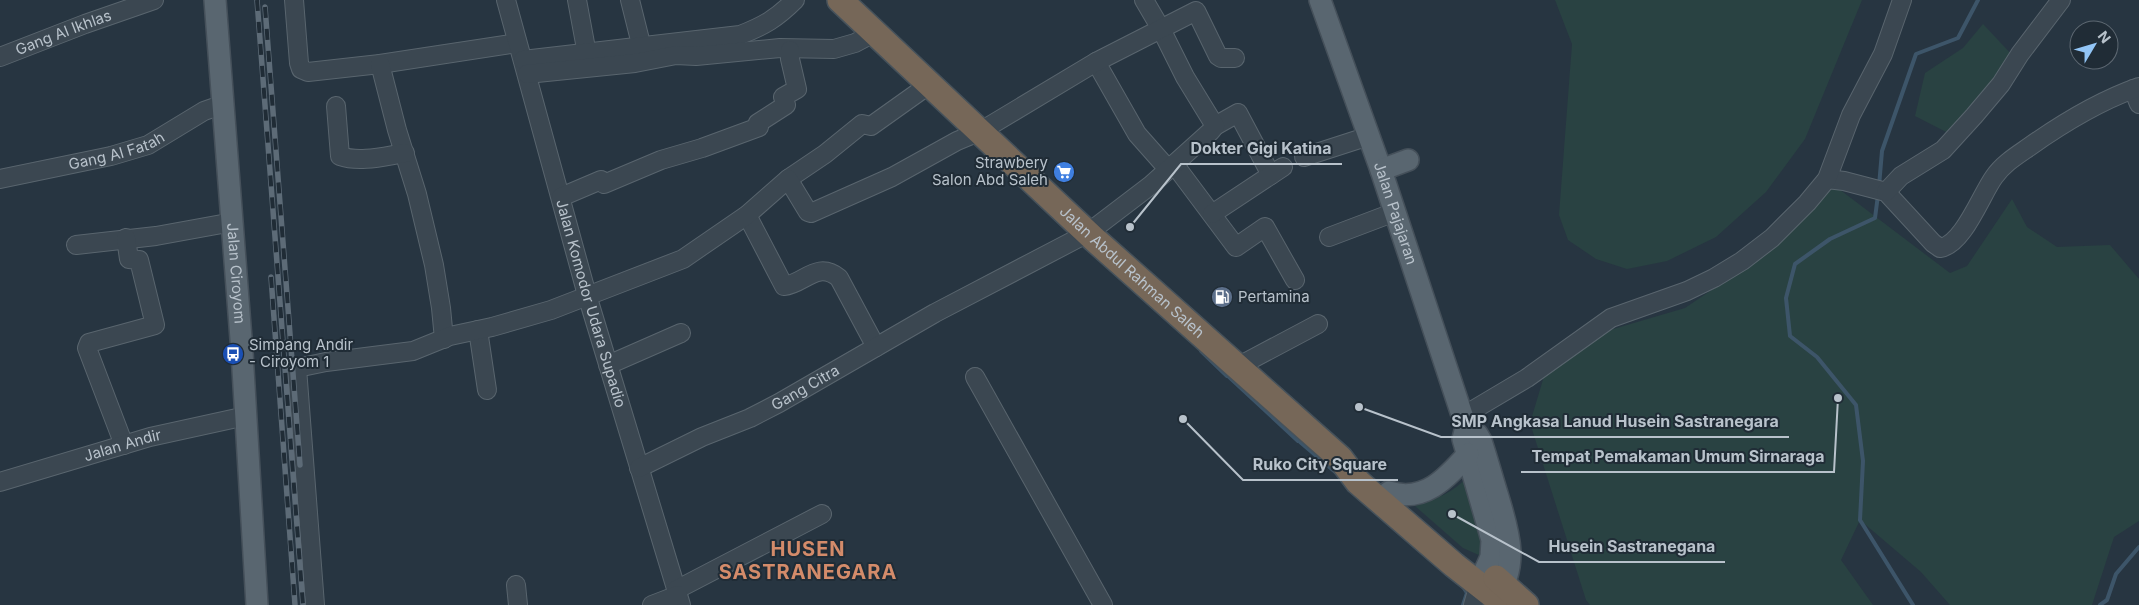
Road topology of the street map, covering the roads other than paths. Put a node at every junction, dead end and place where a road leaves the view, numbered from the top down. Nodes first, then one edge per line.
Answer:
1 (154, 0) edge
2 (215, 0) edge
3 (294, 0) edge
4 (506, 0) edge
5 (577, 0) edge
6 (630, 0) edge
7 (795, 0) edge
8 (840, 0) edge
9 (1144, 0) edge
10 (1320, 0) edge
11 (1902, 0) edge
12 (2061, 0) edge
13 (1161, 29) junction
14 (874, 33) junction
15 (517, 43) junction
16 (642, 48) junction
17 (790, 50) junction
18 (587, 54) junction
19 (0, 57) edge
20 (1235, 58) dead end
21 (1096, 62) junction
22 (380, 64) junction
23 (525, 67) junction
24 (930, 84) junction
25 (2137, 93) edge
26 (224, 104) junction
27 (336, 106) dead end
28 (1215, 126) junction
29 (981, 131) junction
30 (1368, 136) junction
31 (405, 153) junction
32 (1304, 157) dead end
33 (1408, 160) dead end
34 (1171, 167) junction
35 (1381, 170) junction
36 (0, 179) edge
37 (788, 179) junction
38 (1827, 179) junction
39 (1879, 190) junction
40 (560, 198) junction
41 (1395, 212) junction
42 (1212, 214) junction
43 (747, 215) junction
44 (233, 222) junction
45 (1088, 233) junction
46 (1329, 236) dead end
47 (126, 238) junction
48 (76, 245) dead end
49 (1295, 280) dead end
50 (587, 295) junction
51 (1318, 324) dead end
52 (478, 330) junction
53 (681, 333) dead end
54 (444, 339) junction
55 (876, 347) junction
56 (608, 365) junction
57 (1237, 367) junction
58 (975, 377) dead end
59 (487, 390) dead end
60 (246, 416) junction
61 (1465, 422) junction
62 (124, 445) junction
63 (1468, 454) junction
64 (1340, 458) junction
65 (639, 468) junction
66 (0, 482) edge
67 (1389, 492) junction
68 (822, 514) dead end
69 (516, 585) dead end
70 (1489, 593) edge
71 (678, 597) edge
72 (257, 605) edge
73 (315, 605) edge
74 (518, 605) edge
75 (652, 605) edge
76 (1103, 605) edge
77 (1526, 605) edge

1 - 19 street, Gang Al Ikhlas
2 - 26 main road, Jalan Ciroyom
3 - 22 street
4 - 15 street, Jalan Komodor Udara Supadio
5 - 18 street
6 - 16 street
7 - 16 street
8 - 14 highway, Jalan Abdul Rahman Saleh
9 - 13 street
10 - 30 main road, Jalan Pajajaran
11 - 38 street
12 - 39 street
13 - 20 street
13 - 21 street
13 - 28 street
14 - 17 street
14 - 24 highway, Jalan Abdul Rahman Saleh
15 - 22 street
15 - 23 street, Jalan Komodor Udara Supadio
16 - 18 street
17 - 23 street
17 - 40 street
18 - 23 street
21 - 29 street
21 - 34 street
22 - 31 street
23 - 40 street, Jalan Komodor Udara Supadio
24 - 29 highway, Jalan Abdul Rahman Saleh
24 - 37 street
25 - 39 street
26 - 36 street, Gang Al Fatah
26 - 44 main road, Jalan Ciroyom
27 - 31 street
28 - 34 street, Gang Citra
28 - 42 street, Gang Citra
29 - 37 street
29 - 45 highway, Jalan Abdul Rahman Saleh
30 - 32 street
30 - 35 main road, Jalan Pajajaran
31 - 54 street
33 - 35 main road
34 - 42 street
34 - 45 street, Gang Citra
35 - 41 main road, Jalan Pajajaran
37 - 43 street
38 - 39 street
38 - 61 street
40 - 50 street, Jalan Komodor Udara Supadio
41 - 46 street
41 - 61 main road, Jalan Pajajaran
42 - 49 street
43 - 50 street
43 - 55 street
44 - 47 street
44 - 60 main road, Jalan Ciroyom
45 - 55 street, Gang Citra
45 - 57 highway, Jalan Abdul Rahman Saleh
47 - 48 street
47 - 62 street
50 - 52 street
50 - 56 street, Jalan Komodor Udara Supadio
51 - 57 street
52 - 54 street
52 - 59 street
53 - 56 street
54 - 73 street
55 - 65 street, Gang Citra
56 - 65 street, Jalan Komodor Udara Supadio
57 - 64 highway, Jalan Abdul Rahman Saleh
58 - 76 street
60 - 62 street, Jalan Andir
60 - 72 main road, Jalan Ciroyom
61 - 63 main road, Jalan Pajajaran
61 - 70 main road, Jalan Pajajaran
62 - 66 street, Jalan Andir
63 - 67 main road
63 - 70 main road, Jalan Pajajaran
64 - 67 highway, Jalan Abdul Rahman Saleh
64 - 70 highway, Jalan Abdul Rahman Saleh
65 - 71 street, Jalan Komodor Udara Supadio
67 - 70 highway, Jalan Abdul Rahman Saleh
68 - 71 street
69 - 74 street
70 - 77 highway
71 - 75 street

